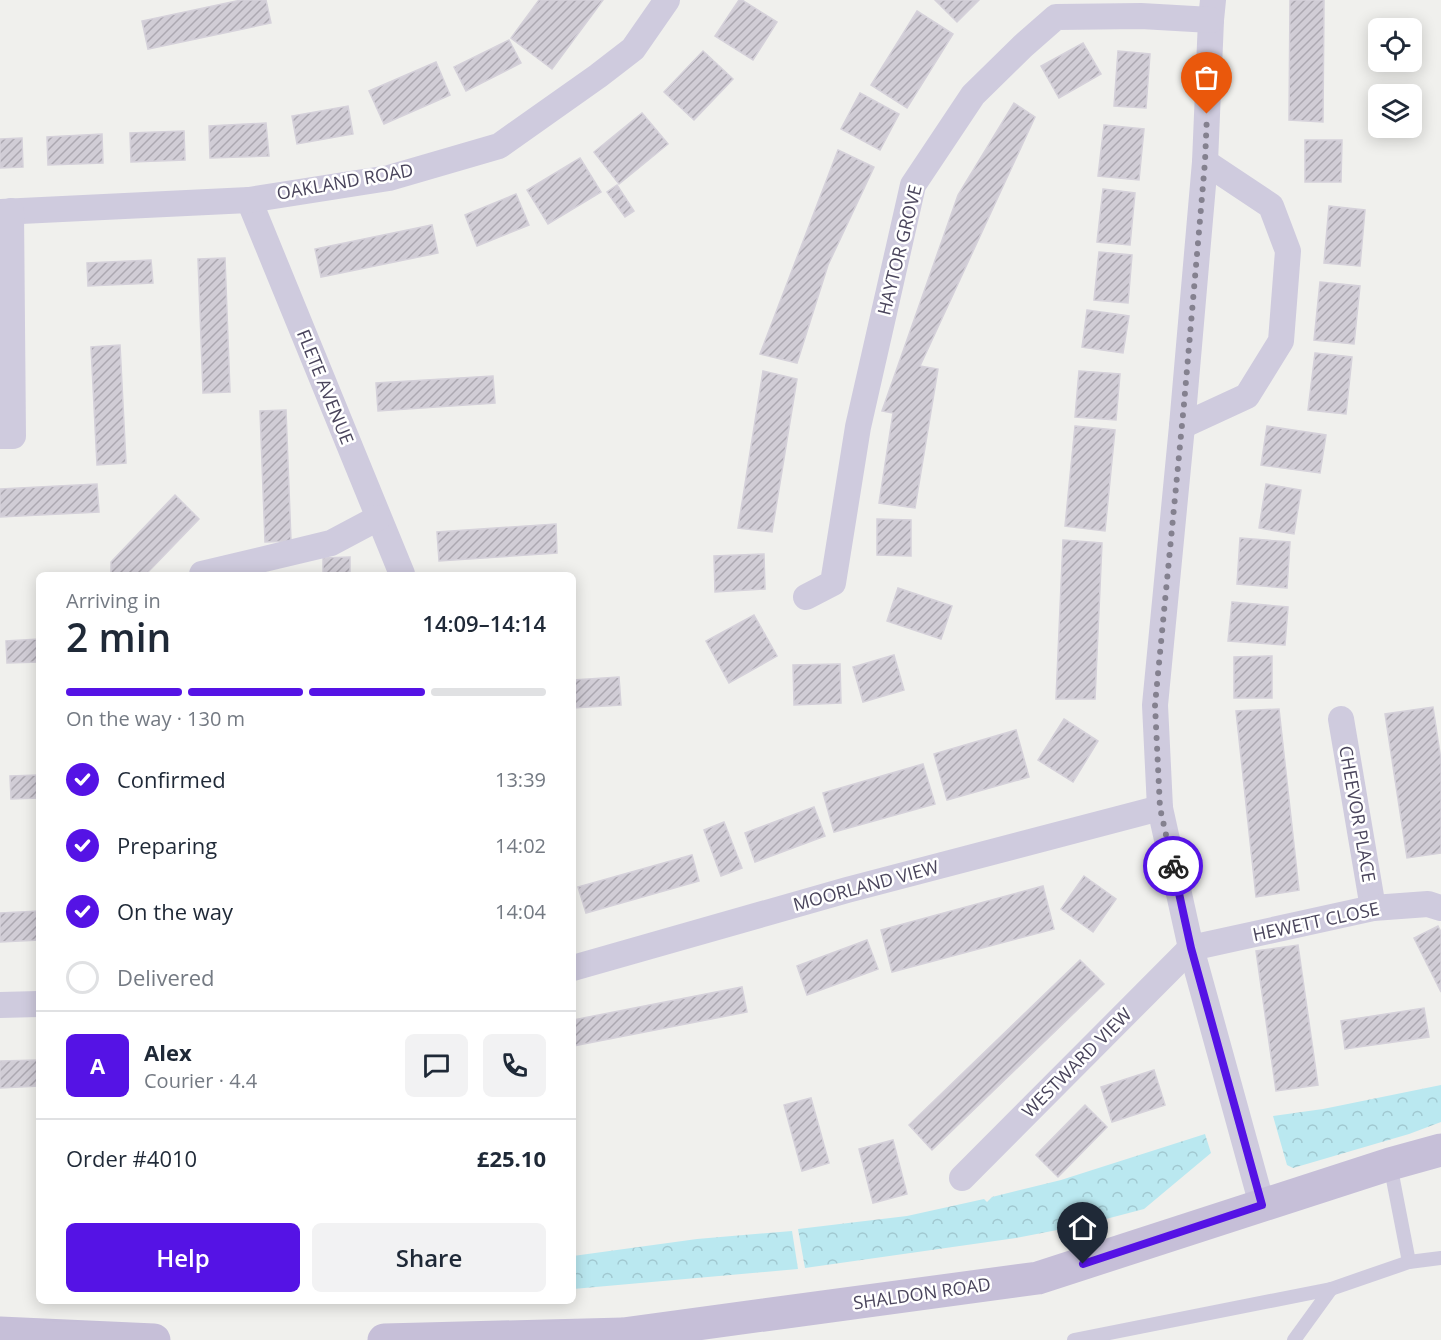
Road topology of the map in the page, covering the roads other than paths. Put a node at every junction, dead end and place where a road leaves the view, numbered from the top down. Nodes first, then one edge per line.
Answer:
1 (667, 0) edge
2 (1212, 10) edge
3 (1205, 162) junction
4 (249, 200) junction
5 (5, 211) edge
6 (1182, 426) junction
7 (0, 436) edge
8 (378, 518) junction
9 (210, 572) edge
10 (401, 572) edge
11 (806, 597) dead end
12 (1341, 719) dead end
13 (1160, 808) junction
14 (1373, 908) junction
15 (1441, 908) edge
16 (1191, 948) junction
17 (576, 967) edge
18 (36, 1004) edge
19 (0, 1005) edge
20 (1441, 1150) edge
21 (1390, 1164) junction
22 (962, 1178) dead end
23 (1262, 1205) junction
24 (1441, 1258) edge
25 (1409, 1262) junction
26 (1331, 1289) junction
27 (0, 1333) edge
28 (154, 1340) edge
29 (384, 1340) edge
30 (1074, 1340) edge
31 (1294, 1340) edge

1 - 4 street, OAKLAND ROAD
2 - 3 street
2 - 11 street, HAYTOR GROVE
3 - 6 street
3 - 6 street
4 - 5 street, OAKLAND ROAD
4 - 8 street, FLETE AVENUE
5 - 7 street
6 - 13 street
8 - 9 street
8 - 10 street, FLETE AVENUE
12 - 14 street, CHEEVOR PLACE
13 - 16 street
13 - 17 street, MOORLAND VIEW
14 - 15 street, HEWETT CLOSE
14 - 16 street, HEWETT CLOSE
16 - 22 street, WESTWARD VIEW
16 - 23 street
18 - 19 street
20 - 21 street, SHALDON ROAD
21 - 23 street, SHALDON ROAD
21 - 25 lane
23 - 29 street, SHALDON ROAD
24 - 25 lane
25 - 26 lane
26 - 30 lane
26 - 31 lane
27 - 28 street

